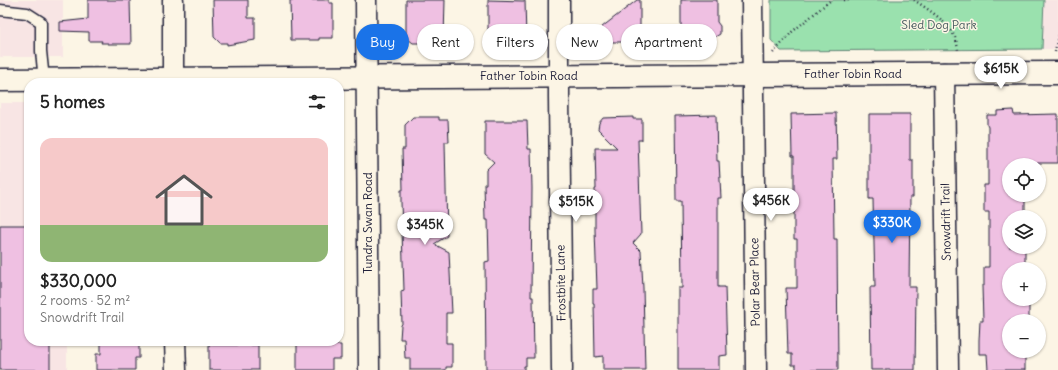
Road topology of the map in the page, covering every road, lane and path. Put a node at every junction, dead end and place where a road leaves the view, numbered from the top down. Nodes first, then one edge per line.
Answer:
1 (173, 0) edge
2 (366, 0) edge
3 (559, 0) edge
4 (752, 0) edge
5 (831, 0) edge
6 (844, 0) edge
7 (850, 0) edge
8 (914, 0) edge
9 (0, 10) edge
10 (1058, 35) edge
11 (958, 52) dead end
12 (1055, 52) dead end
13 (773, 53) dead end
14 (944, 73) junction
15 (1058, 73) edge
16 (753, 74) junction
17 (559, 76) junction
18 (367, 77) junction
19 (44, 78) edge
20 (173, 78) edge
21 (318, 78) edge
22 (0, 80) edge
23 (24, 80) edge
24 (175, 346) edge
25 (176, 370) edge
26 (369, 370) edge
27 (562, 370) edge
28 (756, 370) edge
29 (948, 370) edge

1 - 20 street
2 - 18 street, Tundra Swan Road
3 - 17 street, Frostbite Lane
4 - 16 street, Polar Bear Place
5 - 13 path
6 - 7 path
8 - 11 path
9 - 19 lane
10 - 12 path
14 - 15 street, Father Tobin Road
14 - 16 street, Father Tobin Road
14 - 29 street, Snowdrift Trail
16 - 17 street, Father Tobin Road
16 - 28 street, Polar Bear Place
17 - 18 street, Father Tobin Road
17 - 27 street, Frostbite Lane
18 - 21 street, Father Tobin Road
18 - 26 street, Tundra Swan Road
22 - 23 street, Father Tobin Road
24 - 25 street

